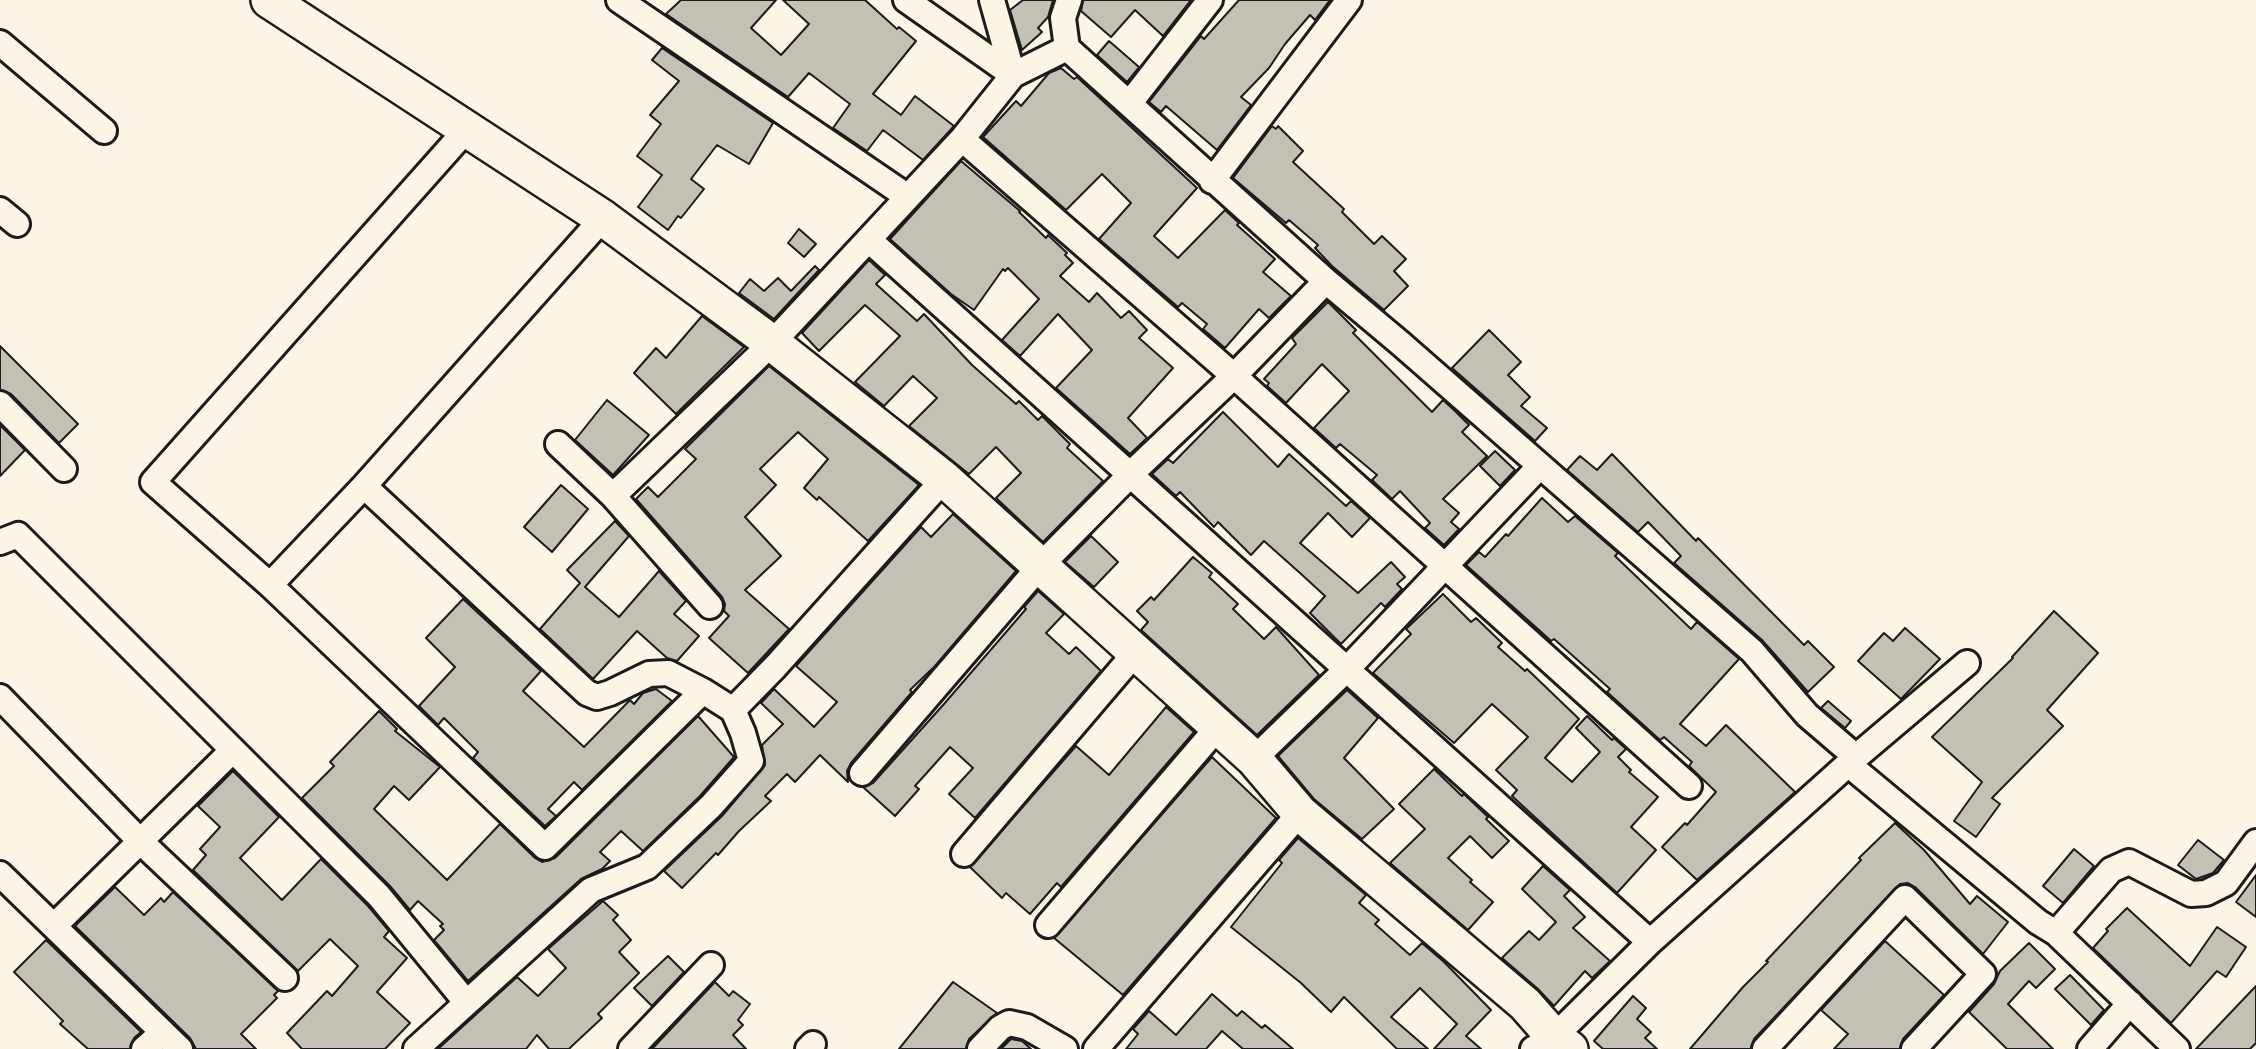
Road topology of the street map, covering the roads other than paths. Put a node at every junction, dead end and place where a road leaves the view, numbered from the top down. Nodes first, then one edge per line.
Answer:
1 (269, 0) edge
2 (619, 0) edge
3 (906, 0) edge
4 (992, 0) edge
5 (1069, 0) edge
6 (1210, 0) edge
7 (1349, 0) edge
8 (0, 43) edge
9 (1067, 48) junction
10 (1013, 75) junction
11 (1129, 104) junction
12 (467, 129) junction
13 (104, 131) dead end
14 (962, 139) junction
15 (1213, 180) junction
16 (908, 197) junction
17 (603, 218) junction
18 (869, 240) junction
19 (1325, 281) junction
20 (772, 343) junction
21 (1234, 376) junction
22 (0, 404) edge
23 (558, 443) dead end
24 (1540, 466) junction
25 (64, 469) dead end
26 (1130, 474) junction
27 (944, 479) junction
28 (364, 486) junction
29 (613, 496) junction
30 (0, 542) edge
31 (1445, 565) junction
32 (1040, 566) junction
33 (270, 585) junction
34 (710, 606) dead end
35 (1136, 652) junction
36 (1967, 663) dead end
37 (1348, 668) junction
38 (703, 691) junction
39 (0, 697) edge
40 (733, 710) junction
41 (1218, 727) junction
42 (233, 750) junction
43 (1254, 759) junction
44 (1852, 760) junction
45 (862, 773) dead end
46 (1689, 786) dead end
47 (1300, 813) junction
48 (141, 842) junction
49 (2256, 842) edge
50 (964, 854) dead end
51 (0, 874) edge
52 (55, 925) junction
53 (1048, 925) dead end
54 (2056, 933) junction
55 (1650, 942) junction
56 (711, 965) dead end
57 (285, 978) dead end
58 (466, 1002) junction
59 (2130, 1003) junction
60 (162, 1044) edge
61 (1553, 1045) edge
62 (416, 1049) edge
63 (631, 1049) edge
64 (980, 1049) edge
65 (1065, 1049) edge
66 (1096, 1049) edge
67 (1765, 1049) edge
68 (1914, 1049) edge
69 (2090, 1049) edge
70 (2176, 1049) edge

1 - 12 street
2 - 16 street
3 - 10 street
4 - 10 street
5 - 9 street
6 - 11 street
7 - 15 street
8 - 13 street
9 - 10 street
9 - 11 street
10 - 14 street
11 - 15 street
12 - 17 street
12 - 33 street
14 - 16 street
14 - 21 street
15 - 19 street
16 - 18 street
17 - 20 street
17 - 28 street
18 - 20 street
18 - 26 street
19 - 21 street
19 - 24 street
20 - 27 street
20 - 29 street
21 - 26 street
21 - 31 street
22 - 25 street
23 - 29 street
24 - 31 street
24 - 44 street
26 - 32 street
26 - 37 street
27 - 32 street
27 - 40 street
28 - 33 street
28 - 38 street
29 - 34 street
30 - 42 street
31 - 37 street
31 - 46 street
32 - 35 street
32 - 45 street
33 - 38 street
35 - 41 street
35 - 50 street
36 - 44 street
37 - 43 street
37 - 55 street
38 - 40 street
39 - 48 street
40 - 58 street
41 - 43 street
41 - 53 street
42 - 48 street
42 - 58 street
43 - 47 street
44 - 54 street
44 - 55 street
47 - 61 street
47 - 66 street
48 - 52 street
48 - 57 street
49 - 54 street
51 - 52 street
52 - 60 street
54 - 59 street
55 - 61 street
56 - 63 street
58 - 62 street
59 - 69 street
59 - 70 street
64 - 65 street
67 - 68 street

